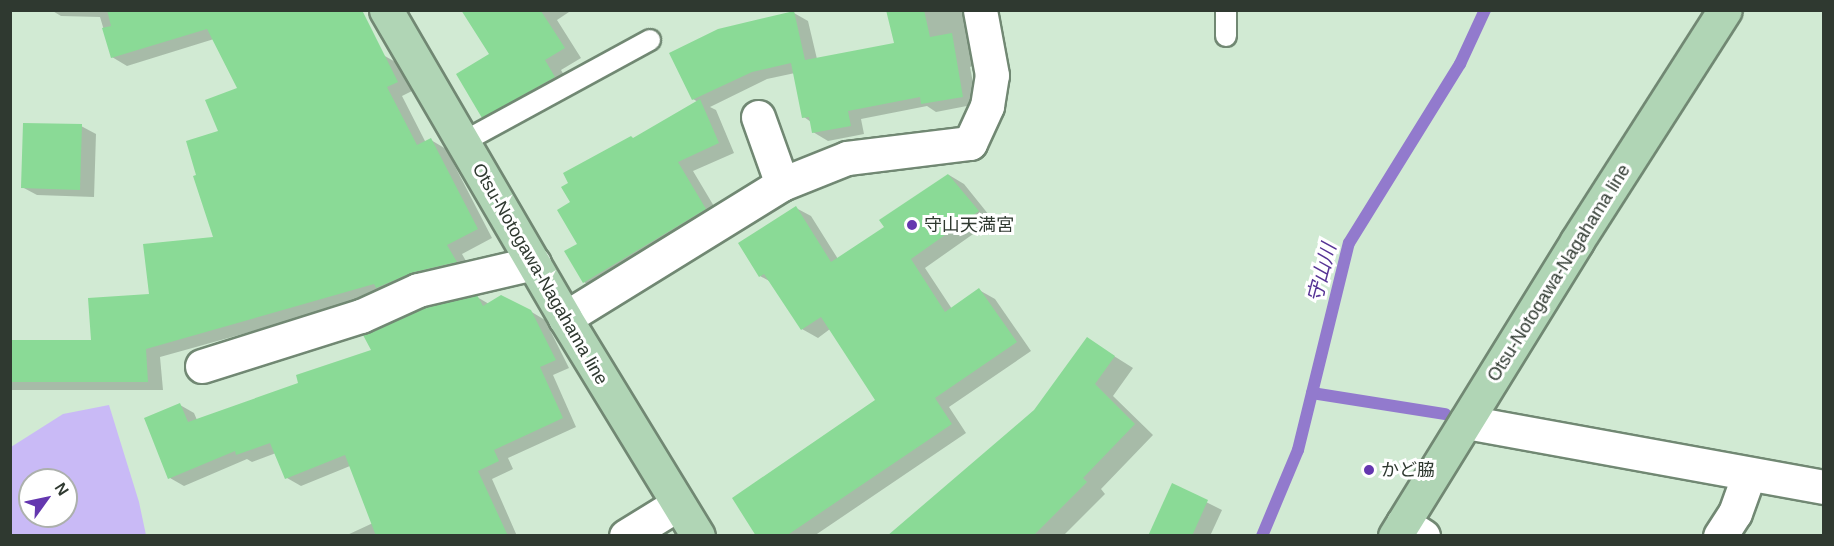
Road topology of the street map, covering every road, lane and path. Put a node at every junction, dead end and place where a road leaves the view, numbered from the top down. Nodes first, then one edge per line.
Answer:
1 (386, 10) edge
2 (980, 10) edge
3 (1226, 10) edge
4 (1725, 10) edge
5 (1226, 36) dead end
6 (650, 40) dead end
7 (759, 117) dead end
8 (463, 142) junction
9 (782, 184) junction
10 (534, 263) junction
11 (565, 318) junction
12 (202, 366) dead end
13 (1466, 422) junction
14 (1749, 474) junction
15 (1824, 487) edge
16 (678, 504) junction
17 (1407, 531) edge
18 (626, 536) edge
19 (698, 536) edge
20 (1720, 536) edge

1 - 8 main road, Otsu-Notogawa-Nagahama line
2 - 9 street
3 - 5 lane
4 - 13 main road, Otsu-Notogawa-Nagahama line
6 - 8 lane
7 - 9 street
8 - 10 main road, Otsu-Notogawa-Nagahama line
9 - 11 street
10 - 11 main road, Otsu-Notogawa-Nagahama line
10 - 12 street
11 - 16 main road, Otsu-Notogawa-Nagahama line
13 - 14 street
13 - 17 main road, Otsu-Notogawa-Nagahama line
14 - 15 street
14 - 20 street
16 - 18 street
16 - 19 main road, Otsu-Notogawa-Nagahama line

